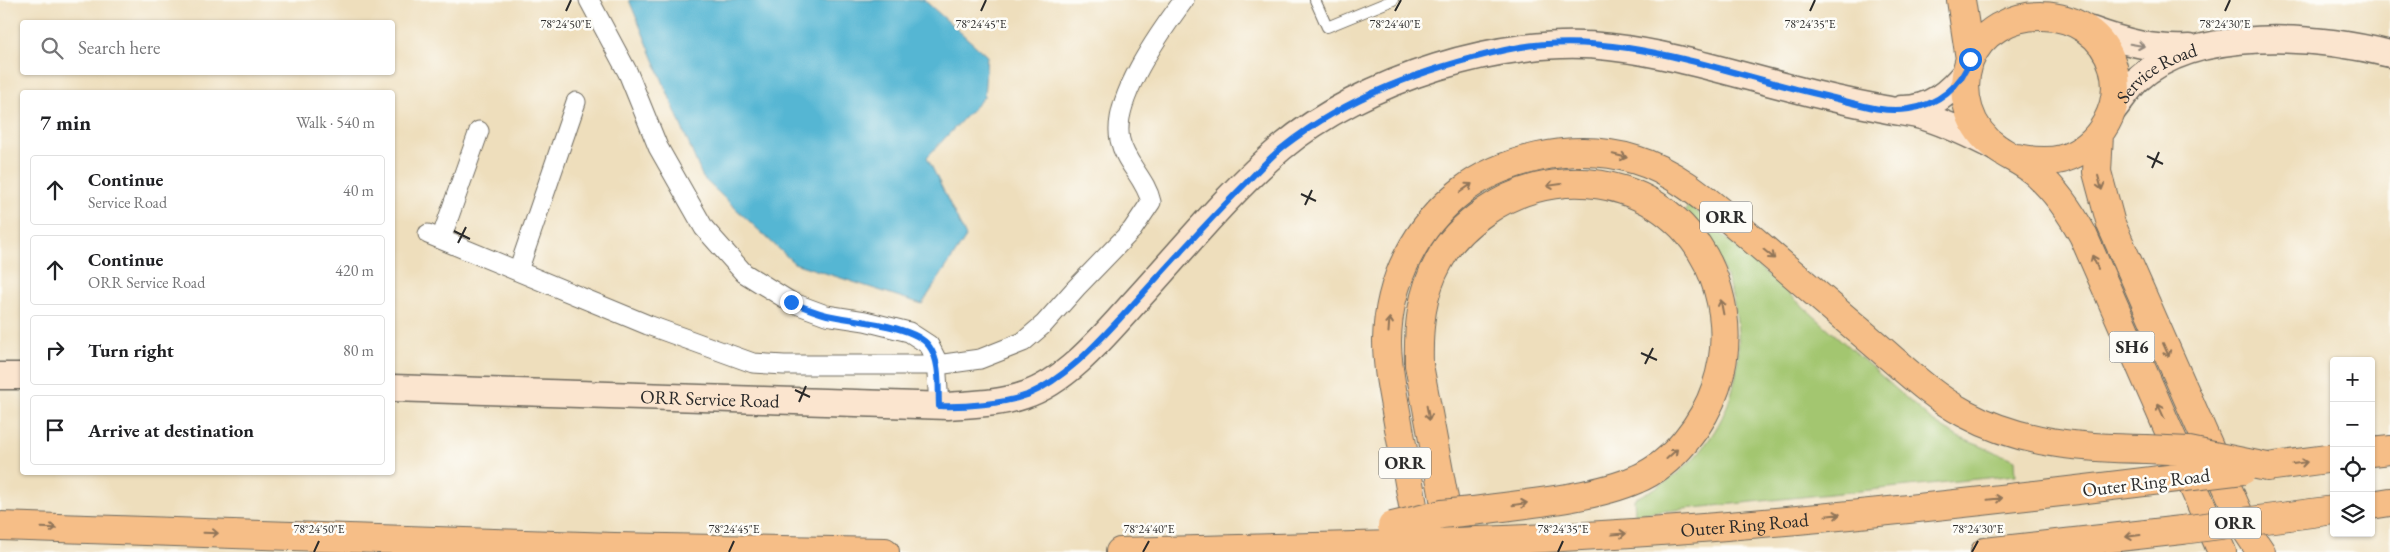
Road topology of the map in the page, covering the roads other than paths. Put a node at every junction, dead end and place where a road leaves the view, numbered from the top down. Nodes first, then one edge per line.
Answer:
1 (589, 0) edge
2 (1184, 0) edge
3 (1316, 0) edge
4 (1393, 0) edge
5 (1961, 0) edge
6 (2036, 5) edge
7 (2091, 30) junction
8 (2207, 48) junction
9 (2390, 54) edge
10 (1968, 65) junction
11 (576, 102) dead end
12 (1883, 109) junction
13 (2113, 110) junction
14 (479, 131) dead end
15 (2099, 134) junction
16 (2007, 153) junction
17 (518, 271) junction
18 (937, 365) junction
19 (0, 376) edge
20 (20, 376) edge
21 (395, 388) edge
22 (939, 406) junction
23 (2390, 450) edge
24 (2375, 452) edge
25 (2330, 459) edge
26 (2267, 468) junction
27 (2390, 502) edge
28 (2375, 504) edge
29 (2330, 511) edge
30 (0, 526) edge
31 (1394, 536) junction
32 (2251, 540) edge
33 (1465, 547) edge
34 (886, 552) edge
35 (1120, 552) edge
36 (1421, 552) edge
37 (1985, 552) edge
38 (2222, 552) edge
39 (2261, 552) edge

1 - 18 street
2 - 18 street
3 - 4 lane
5 - 10 main road, SH6
6 - 7 main road, SH6
6 - 10 main road, SH6
7 -> 8 main road, Service Road
7 - 13 main road, SH6
8 - 9 main road, Service Road
8 - 13 main road, Service Road
10 - 12 main road
10 - 16 main road, SH6
11 - 17 street
12 - 16 main road
12 - 22 main road, ORR Service Road
13 - 15 main road, SH6
14 - 17 street
15 - 16 main road, SH6
15 -> 32 main road, SH6
38 -> 16 main road, SH6
17 - 18 street
18 - 22 street
19 - 20 main road
21 - 22 main road, ORR Service Road
23 - 24 main road
26 -> 25 main road, Outer Ring Road
33 -> 26 main road, Outer Ring Road, bridge
36 -> 26 main road, ORR, bridge
27 - 28 main road
29 -> 37 main road, ORR, bridge
30 -> 34 main road
31 - 33 main road, Outer Ring Road, bridge
31 -> 33 main road, ORR, bridge
31 - 35 main road, Outer Ring Road
32 - 39 main road

